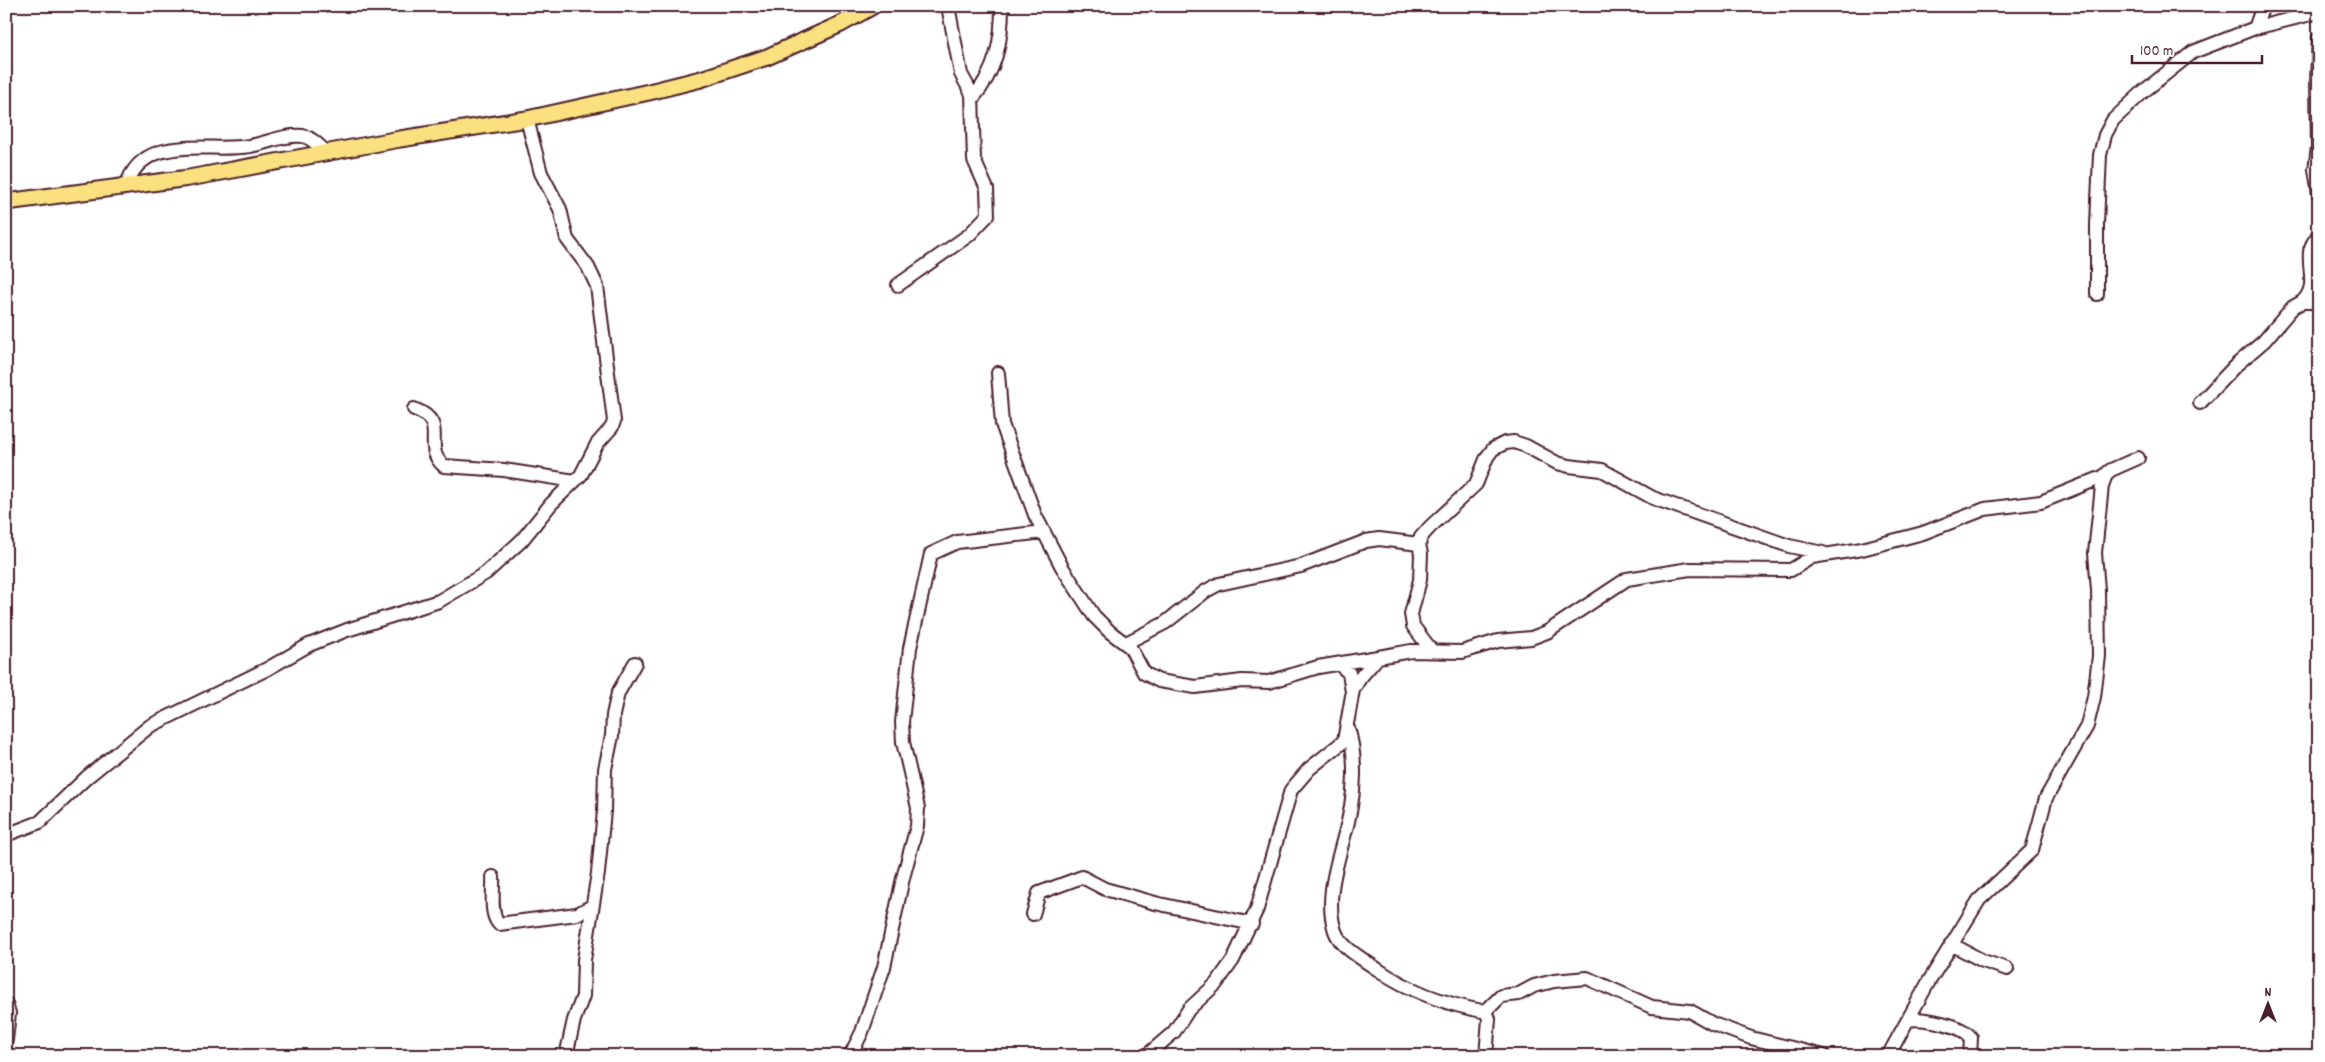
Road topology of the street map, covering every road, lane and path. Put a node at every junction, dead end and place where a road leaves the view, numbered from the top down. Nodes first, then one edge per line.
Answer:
1 (874, 6) edge
2 (948, 6) edge
3 (1002, 6) edge
4 (2264, 6) edge
5 (2319, 12) edge
6 (2255, 28) junction
7 (2319, 38) edge
8 (973, 98) junction
9 (527, 119) junction
10 (267, 142) junction
11 (328, 154) junction
12 (260, 165) junction
13 (126, 187) junction
14 (2319, 194) edge
15 (6, 202) edge
16 (2319, 234) edge
17 (898, 284) dead end
18 (2097, 294) dead end
19 (2302, 302) junction
20 (2319, 302) edge
21 (998, 373) dead end
22 (2200, 403) dead end
23 (414, 409) dead end
24 (2138, 458) dead end
25 (2105, 476) junction
26 (575, 481) junction
27 (1044, 532) junction
28 (1418, 544) junction
29 (1826, 554) junction
30 (1126, 643) junction
31 (1432, 651) junction
32 (1378, 657) junction
33 (635, 663) dead end
34 (1339, 664) junction
35 (1352, 692) junction
36 (1347, 725) junction
37 (6, 835) edge
38 (493, 877) dead end
39 (592, 906) junction
40 (1033, 914) dead end
41 (1252, 924) junction
42 (1951, 944) junction
43 (2007, 969) dead end
44 (6, 1004) edge
45 (1486, 1010) junction
46 (1908, 1020) junction
47 (6, 1040) edge
48 (566, 1056) edge
49 (850, 1056) edge
50 (1146, 1056) edge
51 (1486, 1056) edge
52 (1824, 1056) edge
53 (1888, 1056) edge
54 (1970, 1056) edge

1 - 9 main road
2 - 8 street
3 - 8 street
4 - 6 street
5 - 6 street
6 - 18 street
7 - 14 street
8 - 17 street
9 - 11 main road
9 - 26 street
10 - 11 street
10 - 12 street
10 - 13 street
11 - 12 main road
12 - 13 main road
13 - 15 main road
16 - 19 street
19 - 20 street
19 - 22 street
21 - 27 street
23 - 26 street
24 - 25 street
25 - 29 street
25 - 42 street
26 - 37 street
27 - 30 street
27 - 49 street
28 - 29 street
28 - 30 street
28 - 31 street
29 - 31 street
30 - 34 street
31 - 32 street
32 - 34 street
32 - 35 street
33 - 39 street
34 - 35 street
35 - 36 street
36 - 41 street
36 - 45 street
38 - 39 street
39 - 48 street
40 - 41 street
41 - 50 street
42 - 43 street
42 - 46 street
44 - 47 street
45 - 51 street
45 - 52 street
46 - 53 street
46 - 54 street

